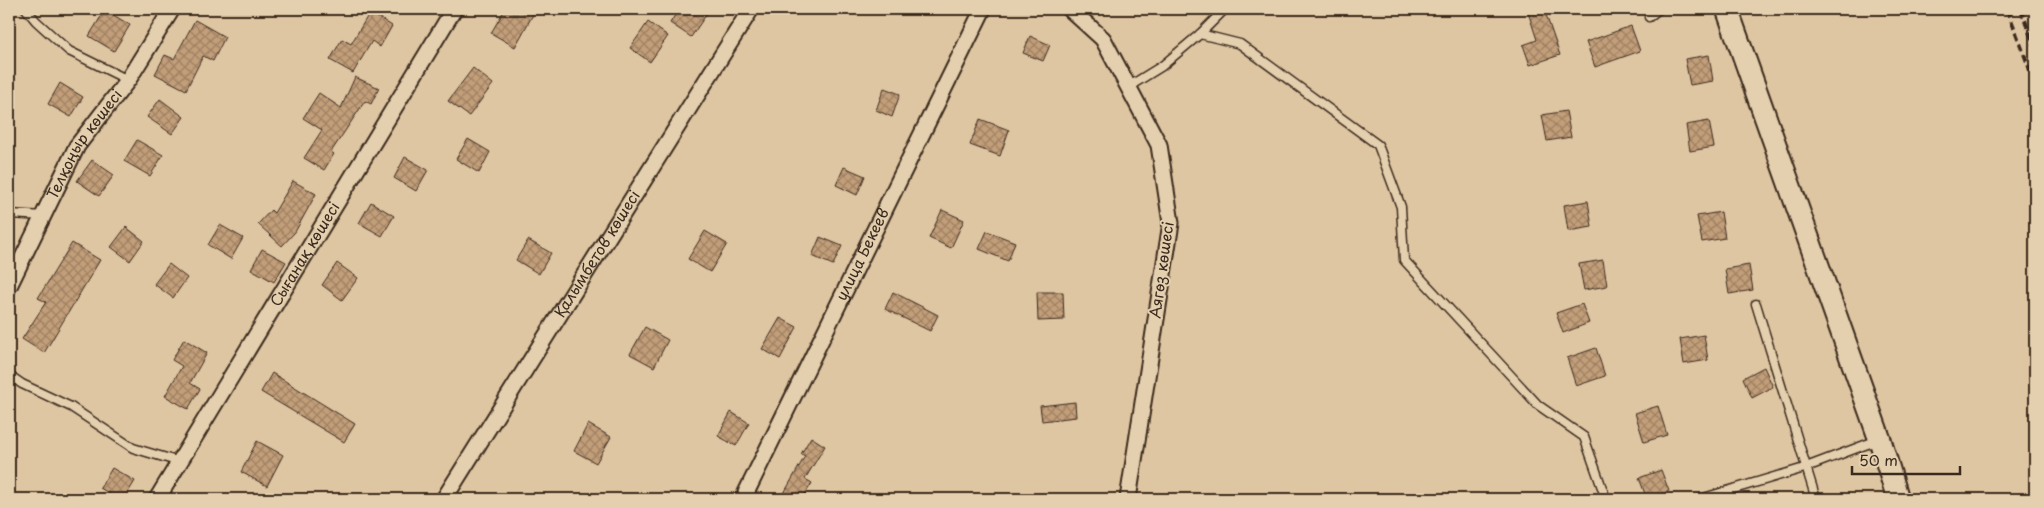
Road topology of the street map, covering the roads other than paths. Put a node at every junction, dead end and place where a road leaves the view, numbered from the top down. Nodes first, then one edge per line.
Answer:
1 (26, 9) edge
2 (172, 9) edge
3 (454, 9) edge
4 (751, 9) edge
5 (983, 9) edge
6 (1070, 9) edge
7 (1225, 9) edge
8 (1659, 9) edge
9 (1727, 9) edge
10 (1649, 17) dead end
11 (1200, 34) junction
12 (128, 80) junction
13 (1128, 87) junction
14 (9, 213) edge
15 (44, 216) junction
16 (9, 286) edge
17 (1756, 304) dead end
18 (9, 375) edge
19 (1880, 440) junction
20 (180, 462) junction
21 (1807, 467) junction
22 (157, 499) edge
23 (444, 499) edge
24 (743, 499) edge
25 (1128, 499) edge
26 (1606, 499) edge
27 (1700, 499) edge
28 (1816, 499) edge
29 (1898, 499) edge

1 - 12 lane
2 - 12 street, Телқоңыр көшесі
3 - 20 street, Сығанақ көшесі
4 - 23 street, Қалымбетов көшесі
5 - 24 street, улица Бекеев
6 - 13 street, Аягөз көшесі
7 - 11 lane
8 - 10 lane
9 - 19 street
11 - 13 lane
11 - 26 lane
12 - 15 street, Телқоңыр көшесі
13 - 25 street, Аягөз көшесі
14 - 15 lane
15 - 16 street, Телқоңыр көшесі
17 - 21 lane
18 - 20 lane
19 - 21 lane
19 - 29 street
20 - 22 street, Сығанақ көшесі
21 - 27 lane
21 - 28 lane

